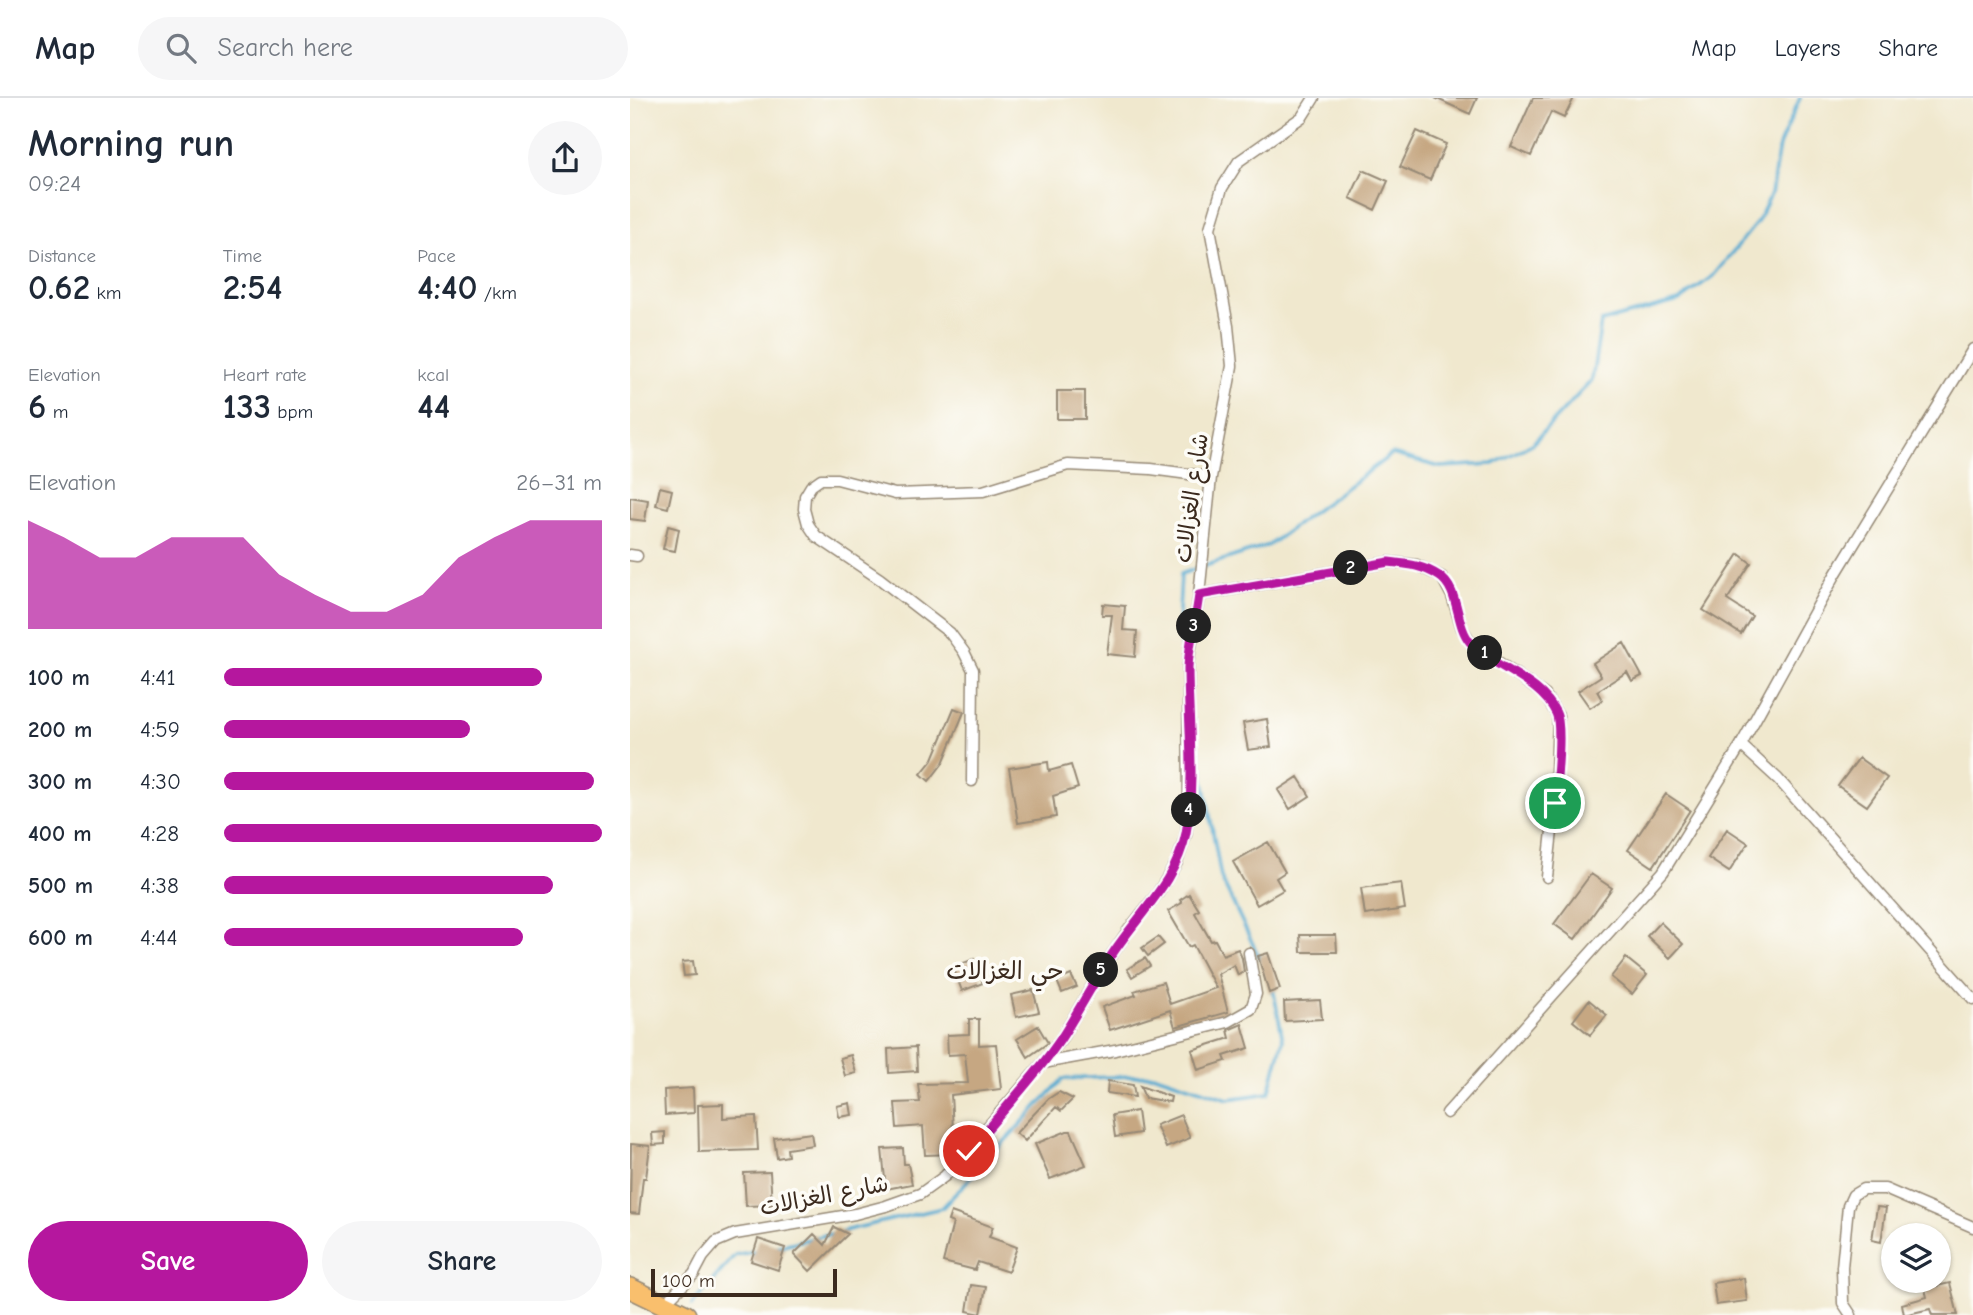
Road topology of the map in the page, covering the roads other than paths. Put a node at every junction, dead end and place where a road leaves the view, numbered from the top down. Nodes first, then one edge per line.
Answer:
1 (1314, 98) edge
2 (1973, 349) edge
3 (1211, 477) junction
4 (1199, 595) junction
5 (1741, 745) junction
6 (972, 781) dead end
7 (1547, 877) dead end
8 (1249, 953) dead end
9 (1973, 999) edge
10 (1044, 1063) junction
11 (1447, 1113) dead end
12 (1973, 1227) edge
13 (630, 1288) edge
14 (664, 1304) junction
15 (686, 1315) edge
16 (1851, 1315) edge

1 - 3 street, شارع الغزالات
2 - 5 street
3 - 4 street, شارع الغزالات
3 - 6 street
4 - 7 street
4 - 10 street, شارع الغزالات
5 - 9 street
5 - 11 street
8 - 10 street
10 - 14 street, شارع الغزالات
12 - 16 street
13 - 14 highway
14 - 15 highway

